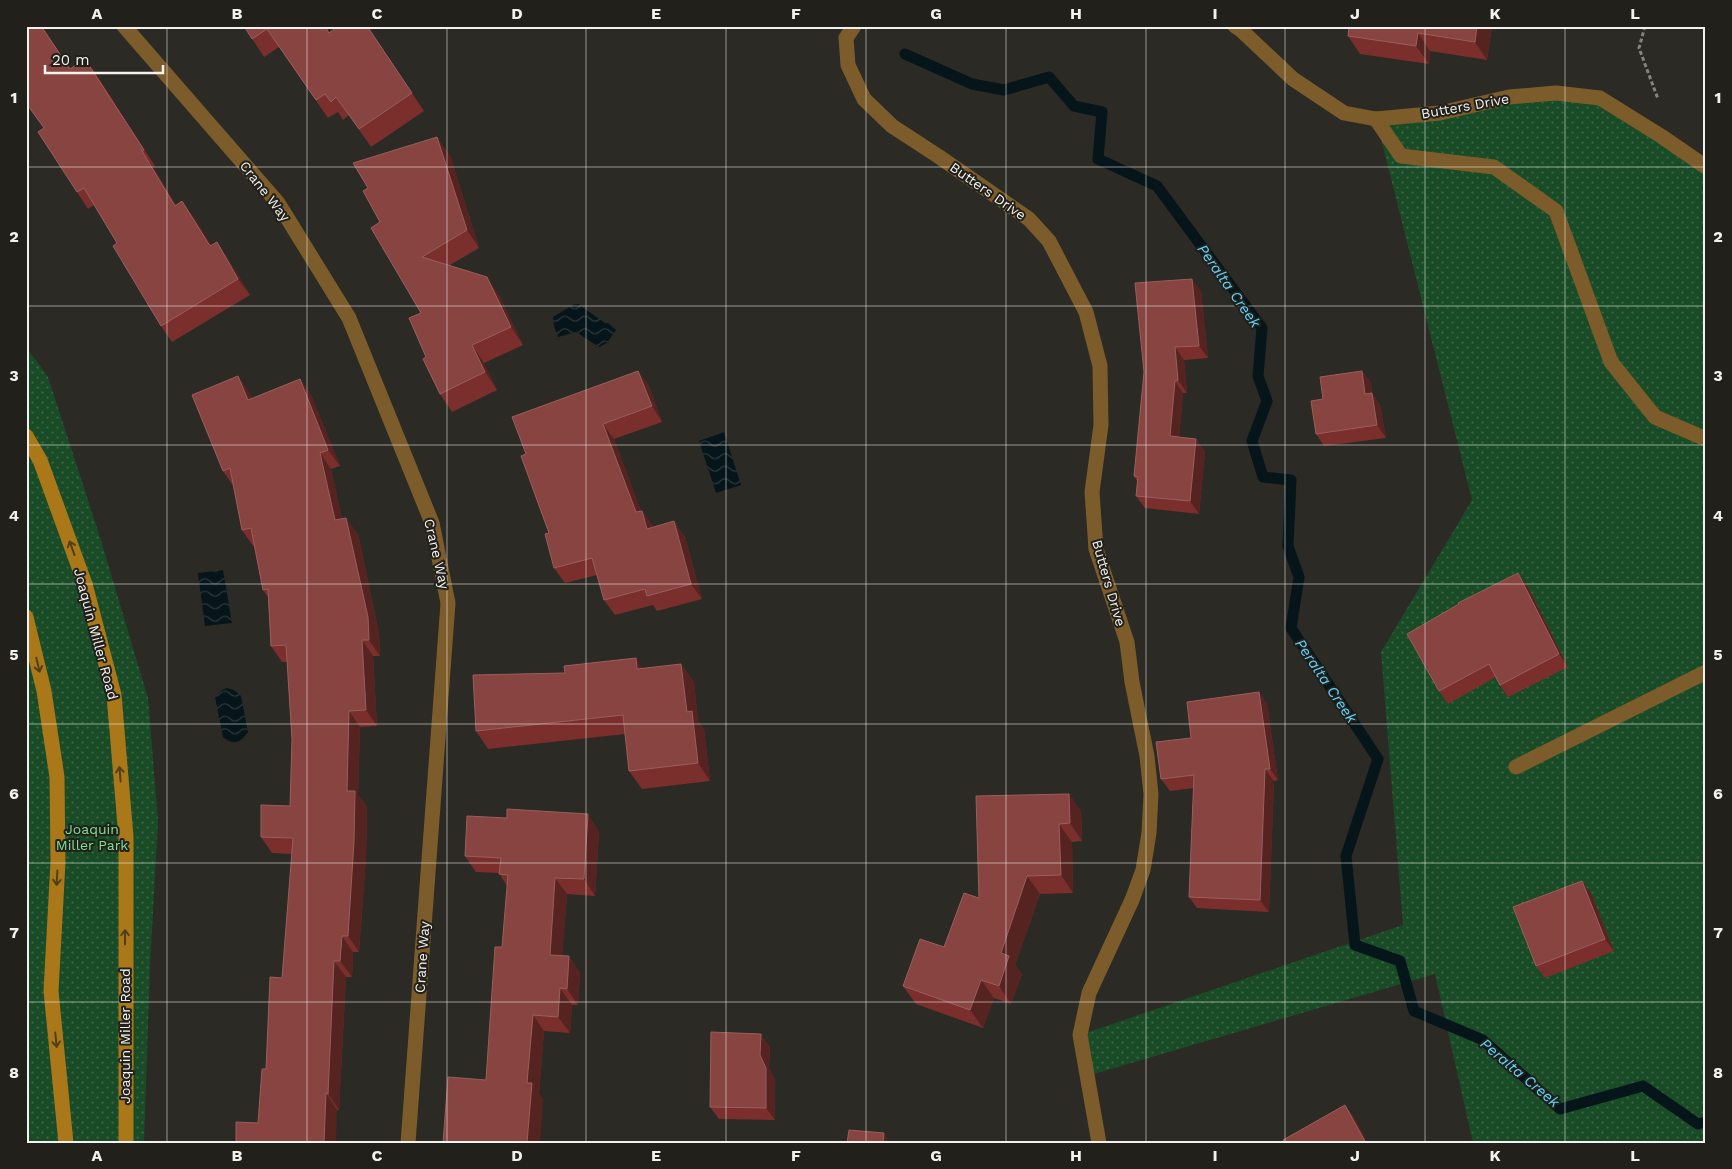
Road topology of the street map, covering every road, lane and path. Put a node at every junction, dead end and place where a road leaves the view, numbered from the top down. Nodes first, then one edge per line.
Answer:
1 (124, 26) edge
2 (854, 26) edge
3 (1235, 26) edge
4 (1645, 26) edge
5 (1376, 119) junction
6 (1661, 136) junction
7 (1706, 166) edge
8 (26, 436) edge
9 (1706, 439) edge
10 (26, 617) edge
11 (1706, 672) edge
12 (1516, 766) dead end
13 (1098, 1137) edge
14 (66, 1143) edge
15 (126, 1143) edge
16 (408, 1143) edge
17 (1112, 1143) edge

1 - 16 street, Crane Way
2 - 13 street, Butters Drive
3 - 5 street, Butters Drive
4 - 6 path
5 - 6 street, Butters Drive
5 - 9 street
6 - 7 street, Butters Drive
15 -> 8 main road, Joaquin Miller Road
10 -> 14 main road
11 - 12 street
13 - 17 street

